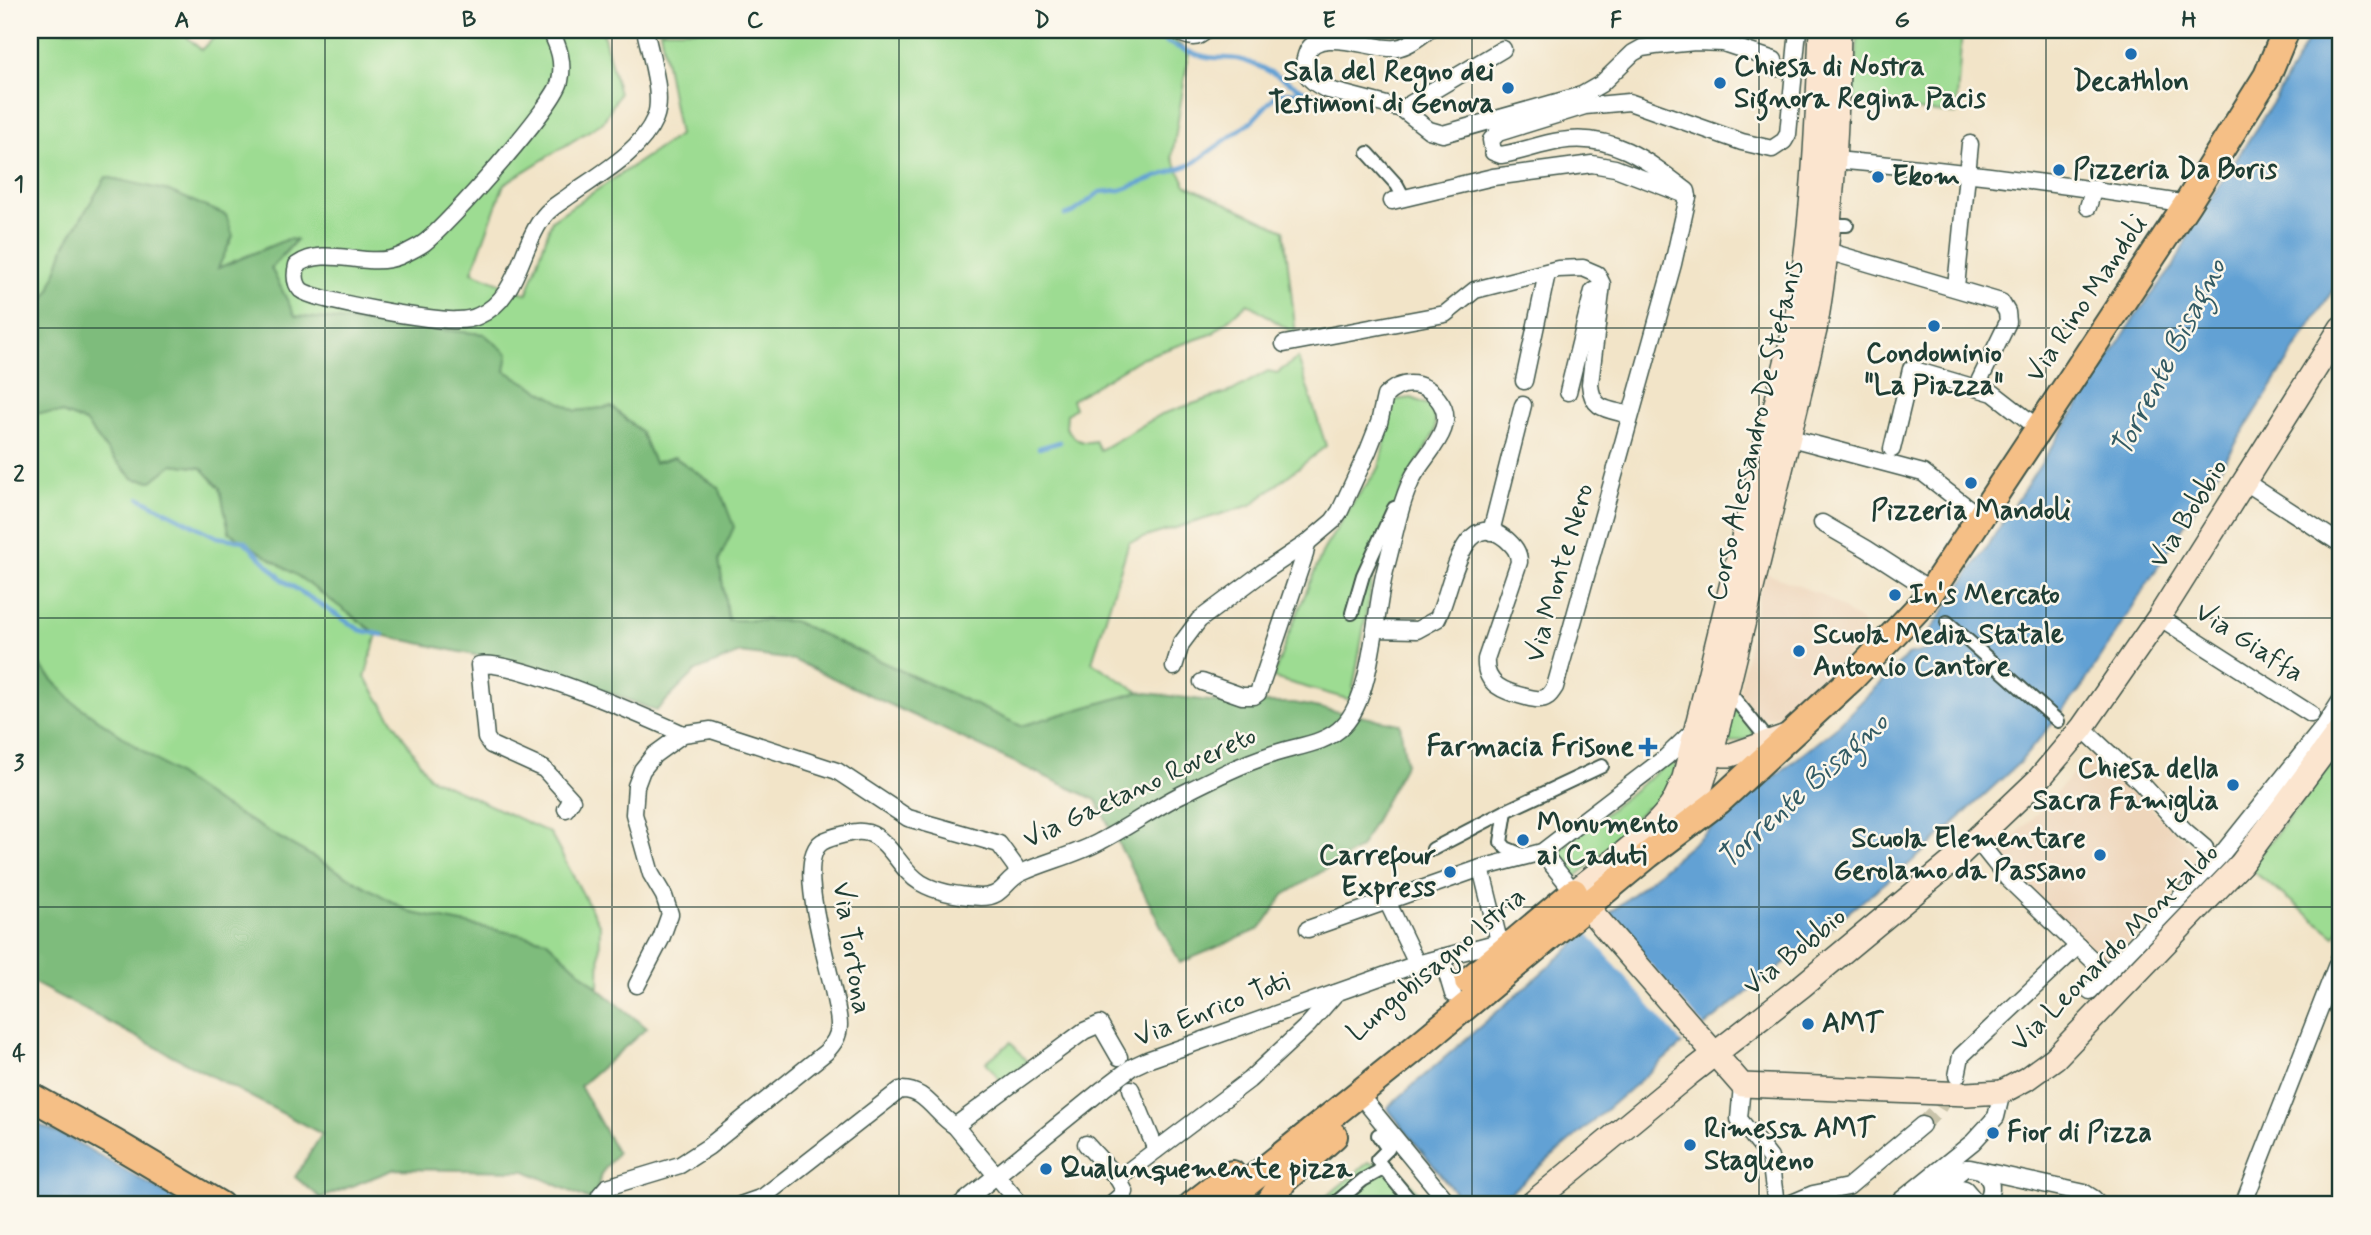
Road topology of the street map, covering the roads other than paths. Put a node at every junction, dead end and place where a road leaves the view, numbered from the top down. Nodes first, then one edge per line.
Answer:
1 (550, 30) edge
2 (645, 30) edge
3 (1206, 30) edge
4 (1429, 30) edge
5 (1798, 30) edge
6 (1821, 30) edge
7 (1839, 30) edge
8 (2286, 30) edge
9 (1176, 31) edge
10 (1503, 49) dead end
11 (1781, 68) dead end
12 (1584, 100) junction
13 (1402, 109) junction
14 (1970, 144) dead end
15 (1368, 153) dead end
16 (1835, 160) junction
17 (1967, 173) junction
18 (2094, 188) junction
19 (1688, 197) junction
20 (1398, 200) joint
21 (2188, 204) junction
22 (2088, 207) dead end
23 (1827, 250) junction
24 (1547, 273) junction
25 (1602, 284) junction
26 (1956, 287) junction
27 (2341, 328) edge
28 (1284, 344) dead end
29 (1524, 381) dead end
30 (1976, 388) junction
31 (1568, 392) dead end
32 (1523, 405) dead end
33 (1630, 415) junction
34 (2038, 428) junction
35 (1787, 437) junction
36 (1892, 449) dead end
37 (2244, 481) junction
38 (1402, 506) junction
39 (1980, 517) junction
40 (1822, 523) dead end
41 (1491, 532) junction
42 (1307, 543) junction
43 (2341, 544) edge
44 (1932, 591) junction
45 (1352, 612) dead end
46 (2160, 617) junction
47 (1947, 622) dead end
48 (1376, 629) junction
49 (1174, 667) dead end
50 (1202, 682) dead end
51 (1734, 698) dead end
52 (2341, 700) edge
53 (2311, 714) dead end
54 (2058, 721) dead end
55 (2082, 728) junction
56 (2341, 729) edge
57 (683, 734) junction
58 (1764, 734) dead end
59 (1792, 734) junction
60 (1700, 744) junction
61 (1666, 757) junction
62 (1602, 766) dead end
63 (566, 809) dead end
64 (1506, 811) junction
65 (1675, 833) junction
66 (1977, 840) junction
67 (2205, 848) dead end
68 (1433, 849) dead end
69 (1542, 852) junction
70 (1525, 856) junction
71 (1481, 868) junction
72 (1018, 874) junction
73 (1610, 887) joint
74 (1388, 902) junction
75 (1584, 904) junction
76 (1308, 929) dead end
77 (1510, 939) junction
78 (2078, 946) junction
79 (2341, 954) edge
80 (1442, 957) junction
81 (1417, 964) junction
82 (2106, 973) junction
83 (637, 985) dead end
84 (2090, 990) dead end
85 (1337, 991) junction
86 (1453, 994) junction
87 (1714, 1054) junction
88 (1119, 1057) dead end
89 (1957, 1076) tunnel mouth
90 (1742, 1085) junction
91 (1131, 1089) dead end
92 (2002, 1092) junction
93 (30, 1096) edge
94 (1357, 1104) junction
95 (1922, 1125) tunnel mouth
96 (954, 1126) junction
97 (1378, 1135) dead end
98 (1087, 1144) dead end
99 (1156, 1150) junction
100 (1383, 1169) junction
101 (1983, 1172) junction
102 (996, 1176) junction
103 (1118, 1179) junction
104 (1411, 1204) edge
105 (220, 1205) edge
106 (601, 1205) edge
107 (740, 1205) edge
108 (960, 1205) edge
109 (1021, 1205) edge
110 (1110, 1205) edge
111 (1192, 1205) edge
112 (1220, 1205) edge
113 (1268, 1205) edge
114 (1333, 1205) edge
115 (1450, 1205) edge
116 (1530, 1205) edge
117 (1776, 1205) edge
118 (1787, 1205) edge
119 (1895, 1205) edge
120 (1918, 1205) edge
121 (1935, 1205) edge
122 (2100, 1205) edge
123 (2243, 1205) edge

1 - 2 street
3 - 9 street
4 - 13 street
5 - 12 street
6 - 60 main road, Corso Alessandro De Stefanis
7 - 16 main road, Corso Alessandro De Stefanis
8 - 21 main road, Via Rino Mandoli
10 - 13 street
11 - 12 street
12 - 13 street
12 - 19 street
14 - 17 street
15 - 20 street
16 - 17 street
16 - 23 main road, Corso Alessandro De Stefanis
17 - 18 street
17 - 26 street
18 - 21 street
18 - 22 street
19 - 20 street
19 - 33 street, Via Monte Nero
21 - 34 main road, Via Rino Mandoli
23 - 26 street
23 - 35 main road, Corso Alessandro De Stefanis
24 - 25 street
24 - 28 street
24 - 29 street
25 - 31 street
25 - 33 street
26 - 30 street
27 - 37 main road, Via Bobbio
30 - 34 street, Via Rino Mandoli
30 - 36 street, Via Rino Mandoli
32 - 41 street
33 - 41 street, Via Monte Nero
34 - 39 main road, Via Rino Mandoli
35 - 39 street
35 - 60 main road, Corso Alessandro De Stefanis
37 - 43 street
37 - 46 main road, Via Bobbio
38 - 42 street
38 - 45 street
38 - 48 street
39 - 44 main road, Via Rino Mandoli
40 - 44 street
41 - 48 street
42 - 49 street
42 - 50 street
44 - 59 main road, Via Rino Mandoli
46 - 53 street, Via Giaffa
46 - 55 main road, Via Bobbio
47 - 54 street
48 - 72 street, Via Gaetano Rovereto
51 - 58 street
52 - 82 street
55 - 66 main road, Via Bobbio
55 - 67 street
56 - 92 main road, Via Leonardo Montaldo
57 - 63 street
57 - 72 street
57 - 83 street
59 - 60 main road, Via Rino Mandoli
59 - 65 main road, Via Rino Mandoli
60 - 61 street
60 - 61 street
60 - 65 main road, Corso Alessandro De Stefanis
60 - 75 main road, Lungobisagno Istria
61 - 69 street
62 - 64 street
64 - 68 street
64 - 70 street
65 - 73 main road, Via Rino Mandoli
66 - 78 street
66 - 87 main road, Via Bobbio
69 - 70 street
69 - 75 street
70 - 71 street
71 - 74 street
71 - 77 street
72 - 106 street, Via Tortona
73 - 75 main road, Lungobisagno Istria
74 - 76 street
74 - 81 street
75 - 77 main road, Lungobisagno Istria
75 - 87 main road
75 - 94 main road, Lungobisagno Istria
77 - 80 street, Via Enrico Toti
77 - 86 main road, Lungobisagno Istria
78 - 82 street
78 - 89 street
79 - 123 street
80 - 81 street, Via Enrico Toti
80 - 86 street
81 - 85 street, Via Enrico Toti
82 - 84 street
85 - 99 street
85 - 102 street, Via Enrico Toti
86 - 111 main road, Lungobisagno Istria
87 - 90 main road
87 - 116 main road, Via Bobbio
88 - 96 street
90 - 92 main road, Via Leonardo Montaldo
90 - 117 street
91 - 99 street
92 - 119 street
93 - 105 main road
94 - 112 main road
94 - 113 main road
94 - 115 street
95 - 118 street
96 - 102 street
96 - 107 street
97 - 100 street
98 - 103 street
99 - 103 street
100 - 104 street
100 - 114 street
101 - 120 street
101 - 121 street
101 - 122 street
102 - 108 street, Via Enrico Toti
102 - 109 street
103 - 110 street

